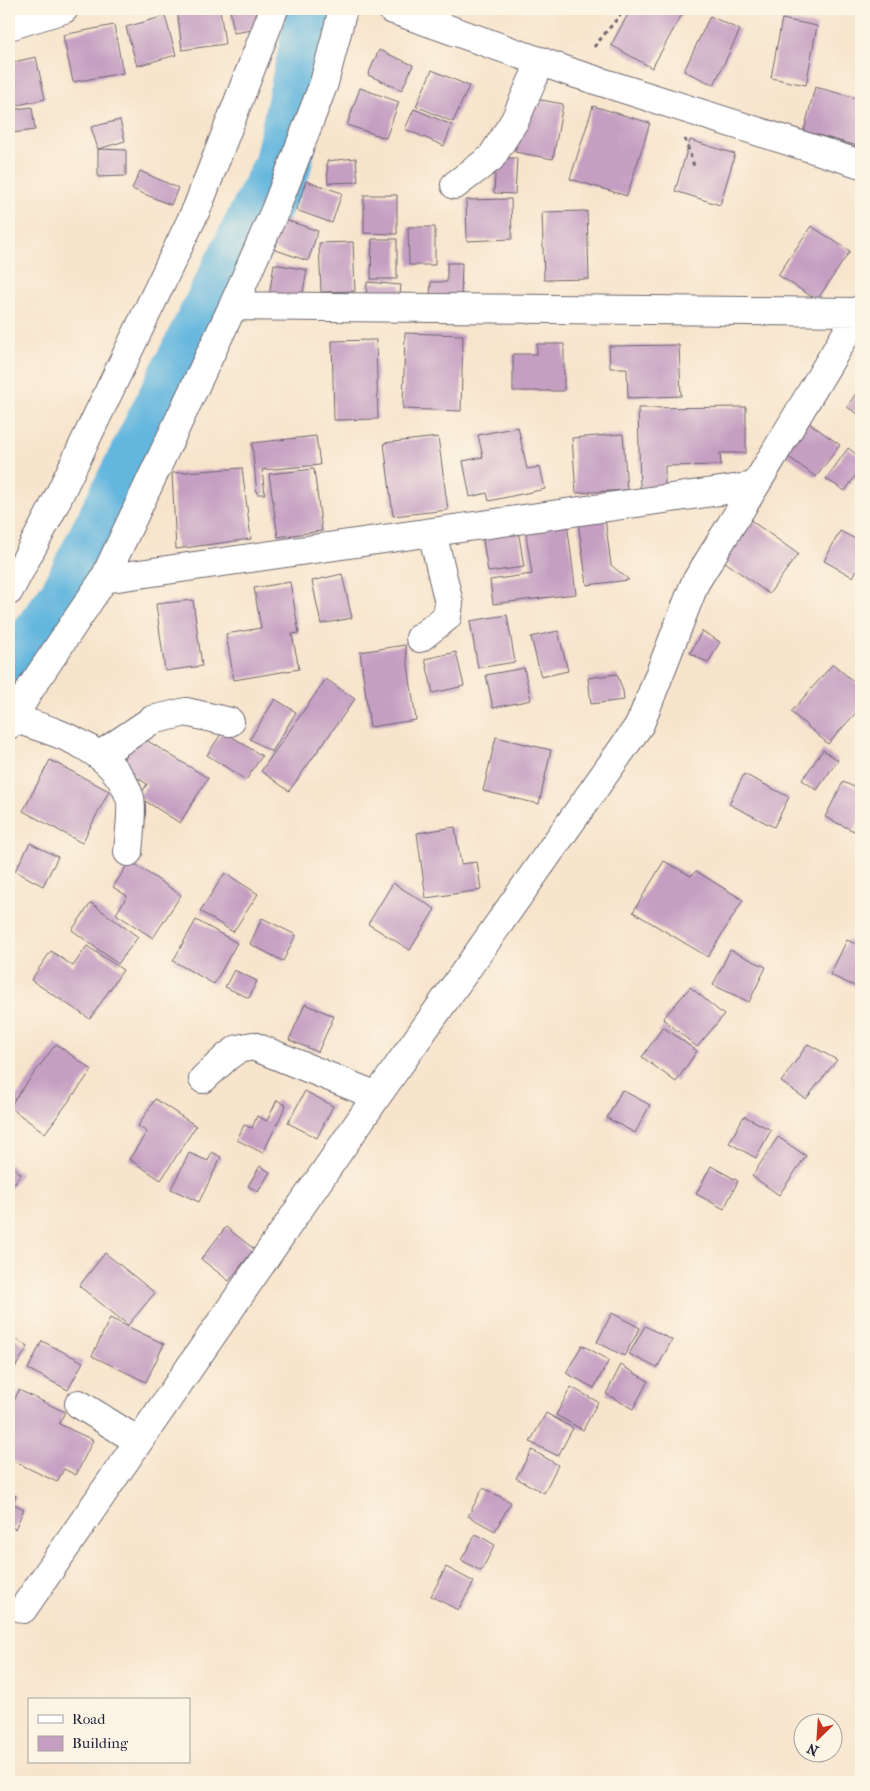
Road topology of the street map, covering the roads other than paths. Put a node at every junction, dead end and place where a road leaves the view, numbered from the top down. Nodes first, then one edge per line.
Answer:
1 (64, 9) edge
2 (274, 9) edge
3 (343, 9) edge
4 (391, 9) edge
5 (9, 26) edge
6 (541, 61) junction
7 (861, 164) edge
8 (455, 185) dead end
9 (232, 306) junction
10 (860, 310) edge
11 (755, 486) junction
12 (432, 532) junction
13 (104, 579) junction
14 (9, 591) edge
15 (420, 638) dead end
16 (11, 722) edge
17 (230, 722) dead end
18 (100, 755) junction
19 (128, 852) dead end
20 (202, 1079) dead end
21 (377, 1096) junction
22 (79, 1404) dead end
23 (138, 1440) junction
24 (23, 1609) dead end

1 - 5 street
2 - 14 street
3 - 9 street
4 - 6 street
6 - 7 street
6 - 8 street
9 - 10 street
9 - 13 street
10 - 11 street
11 - 12 street
11 - 21 street
12 - 13 street
12 - 15 street
13 - 16 street
16 - 18 street
17 - 18 street
18 - 19 street
20 - 21 street
21 - 23 street
22 - 23 street
23 - 24 street

